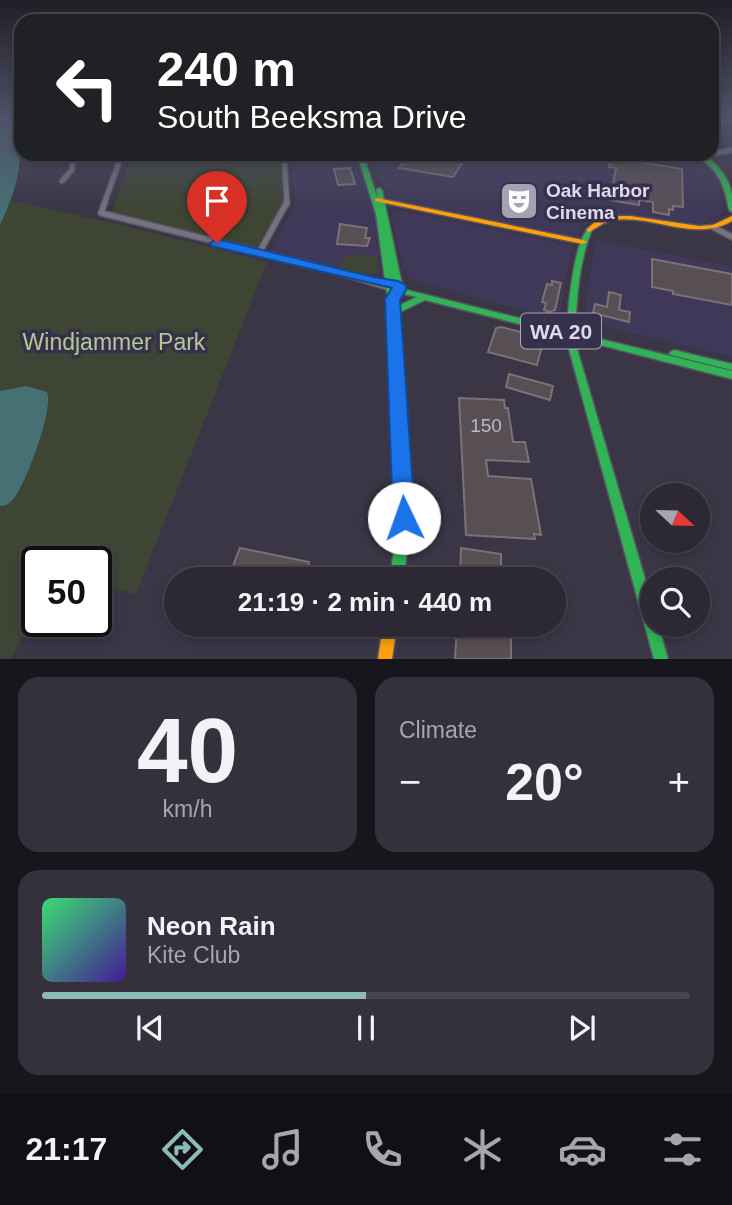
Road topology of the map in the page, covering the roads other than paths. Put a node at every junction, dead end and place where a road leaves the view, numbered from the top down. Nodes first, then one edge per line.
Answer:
1 (73, 161) edge
2 (119, 161) edge
3 (284, 161) edge
4 (363, 161) edge
5 (369, 161) edge
6 (707, 161) edge
7 (62, 181) dead end
8 (379, 201) junction
9 (732, 210) edge
10 (732, 218) edge
11 (713, 227) junction
12 (732, 237) edge
13 (583, 242) junction
14 (259, 253) junction
15 (394, 287) junction
16 (426, 298) junction
17 (393, 312) junction
18 (569, 331) junction
19 (732, 367) edge
20 (732, 375) edge
21 (398, 567) edge
22 (388, 637) edge
23 (385, 659) edge
24 (661, 659) edge

1 - 7 street
2 - 14 street
3 - 14 street
4 - 8 main road
5 - 8 main road
6 - 9 main road
8 - 13 main road
8 - 15 main road
10 - 11 main road
11 - 12 street
11 - 13 main road
13 - 18 main road
14 - 15 street
15 - 16 main road, WA 20
15 - 17 main road
15 - 18 main road, WA 20
16 - 17 main road
16 - 18 main road, WA 20
17 - 21 main road
18 - 19 main road, WA 20
18 - 20 main road, WA 20
18 - 24 main road
22 - 23 main road

